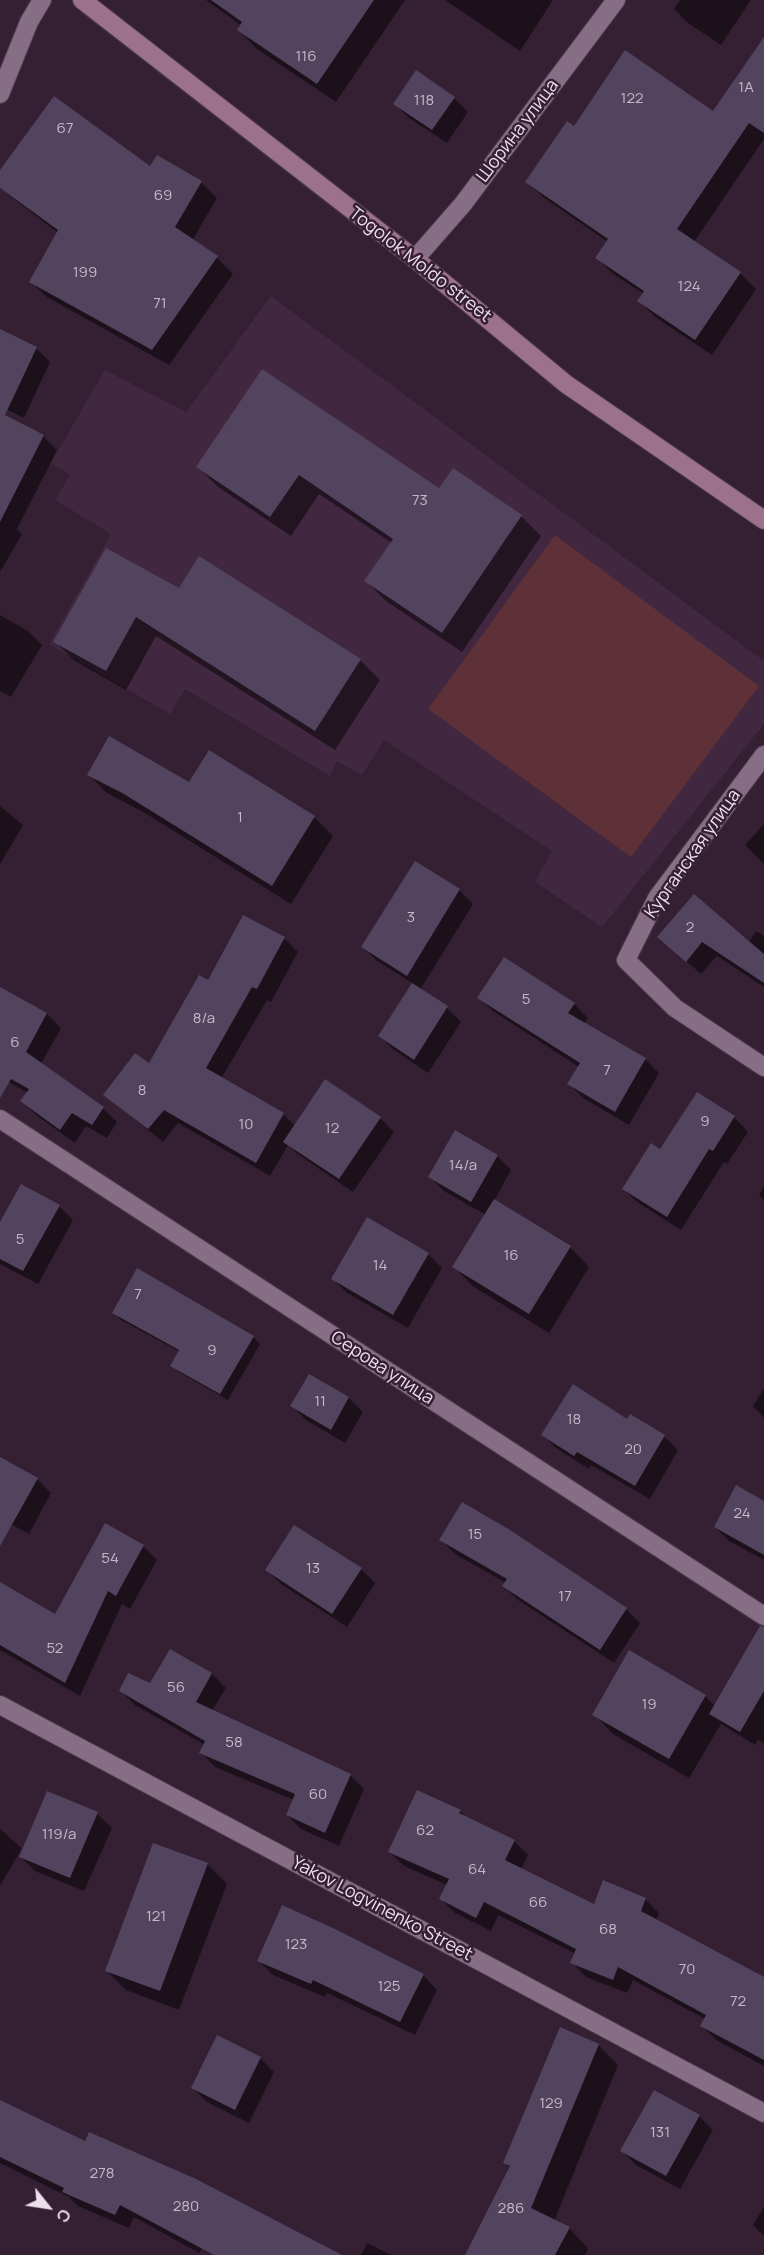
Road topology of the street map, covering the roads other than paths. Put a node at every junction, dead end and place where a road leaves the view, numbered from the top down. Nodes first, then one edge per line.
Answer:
1 (42, 0) edge
2 (82, 0) edge
3 (616, 0) edge
4 (0, 94) edge
5 (415, 259) junction
6 (764, 520) edge
7 (764, 754) edge
8 (764, 1067) edge
9 (0, 1119) edge
10 (764, 1616) edge
11 (0, 1705) edge
12 (764, 2113) edge

1 - 4 street
2 - 5 main road, Togolok Moldo street
3 - 5 street, Шорина улица
5 - 6 main road, Togolok Moldo street
7 - 8 street, Курганская улица
9 - 10 street, Серова улица
11 - 12 street, Yakov Logvinenko Street

